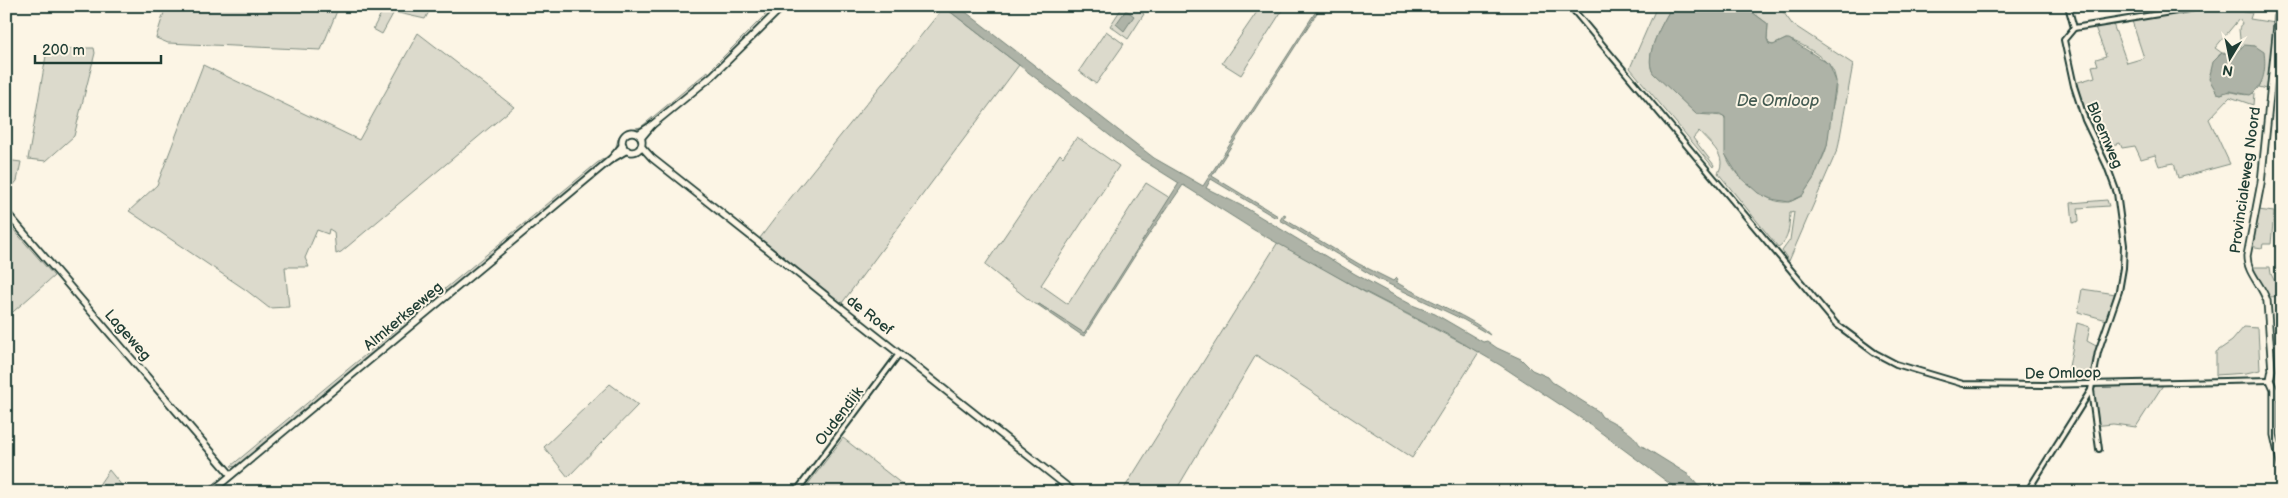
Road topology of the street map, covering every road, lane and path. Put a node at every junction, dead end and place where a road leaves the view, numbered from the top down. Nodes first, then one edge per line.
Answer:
1 (783, 6) edge
2 (1570, 6) edge
3 (2068, 6) edge
4 (2207, 6) edge
5 (2222, 6) edge
6 (2235, 6) edge
7 (2280, 6) edge
8 (2074, 28) junction
9 (639, 136) junction
10 (625, 148) junction
11 (639, 148) junction
12 (6, 212) edge
13 (899, 354) junction
14 (2270, 380) junction
15 (2092, 384) junction
16 (2091, 390) junction
17 (2099, 449) dead end
18 (2282, 470) edge
19 (230, 475) junction
20 (211, 492) edge
21 (796, 492) edge
22 (1074, 492) edge
23 (2027, 492) edge

1 - 9 street
2 - 15 street, De Omloop
3 - 8 street
4 - 8 street
5 - 6 street
7 - 14 street, Provincialeweg Noord
8 - 15 street, Bloemweg
9 - 10 street
9 - 11 street
10 - 11 street
10 - 19 street, Almkerkseweg
11 - 13 street, de Roef
12 - 19 street, Lageweg
13 - 21 street, Oudendijk
13 - 22 street, de Roef
14 - 15 street, De Omloop
14 - 18 street, Provincialeweg Noord
15 - 16 street, Bloemweg
16 - 17 street
16 - 23 street
19 - 20 street, Almkerkseweg

